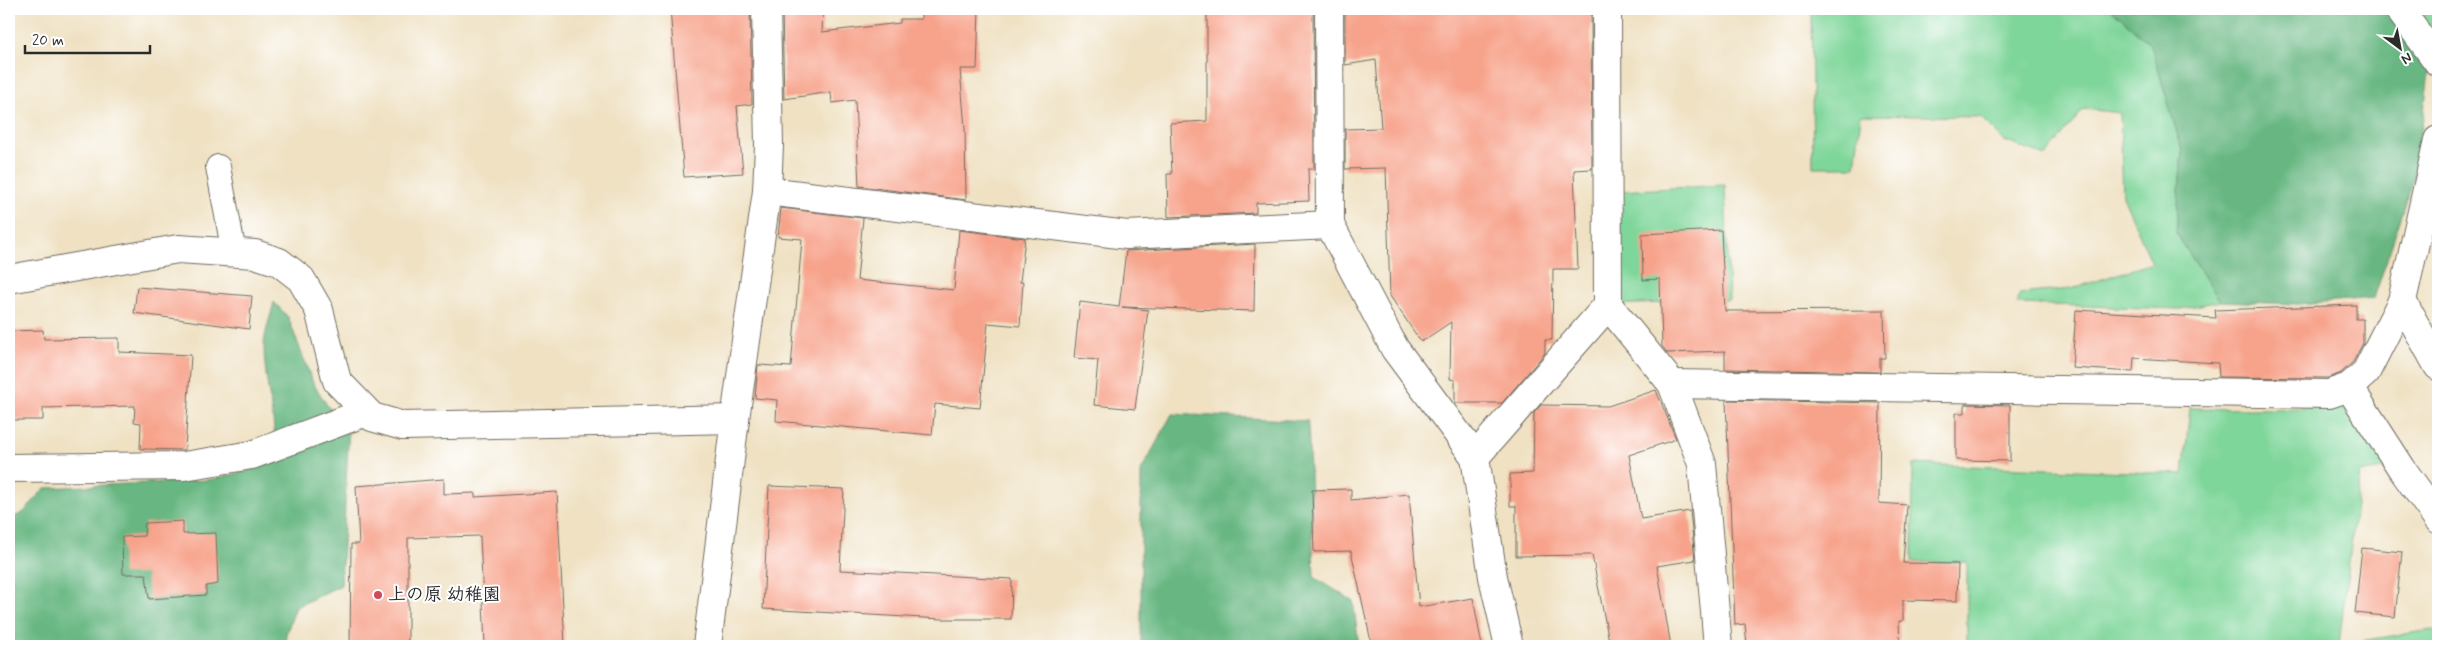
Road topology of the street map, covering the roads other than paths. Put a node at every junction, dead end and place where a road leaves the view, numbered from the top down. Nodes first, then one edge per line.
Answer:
1 (766, 9) edge
2 (1329, 9) edge
3 (1607, 9) edge
4 (2399, 9) edge
5 (2438, 62) edge
6 (2438, 140) edge
7 (218, 167) dead end
8 (767, 191) junction
9 (1330, 224) junction
10 (234, 253) junction
11 (9, 279) edge
12 (2402, 302) junction
13 (1608, 306) junction
14 (2438, 366) edge
15 (1672, 384) junction
16 (2349, 388) junction
17 (366, 412) junction
18 (735, 419) junction
19 (1475, 456) junction
20 (9, 468) edge
21 (2438, 519) edge
22 (707, 646) edge
23 (1509, 646) edge
24 (1718, 646) edge

1 - 8 street
2 - 9 street
3 - 13 street
4 - 5 street
6 - 12 street
7 - 10 lane
8 - 9 street
8 - 18 street
9 - 19 street
10 - 11 street
10 - 17 street
12 - 14 street
12 - 16 street
13 - 15 street
13 - 19 street
15 - 16 street
15 - 24 street
16 - 21 street
17 - 18 street
17 - 20 street
18 - 22 street
19 - 23 street

